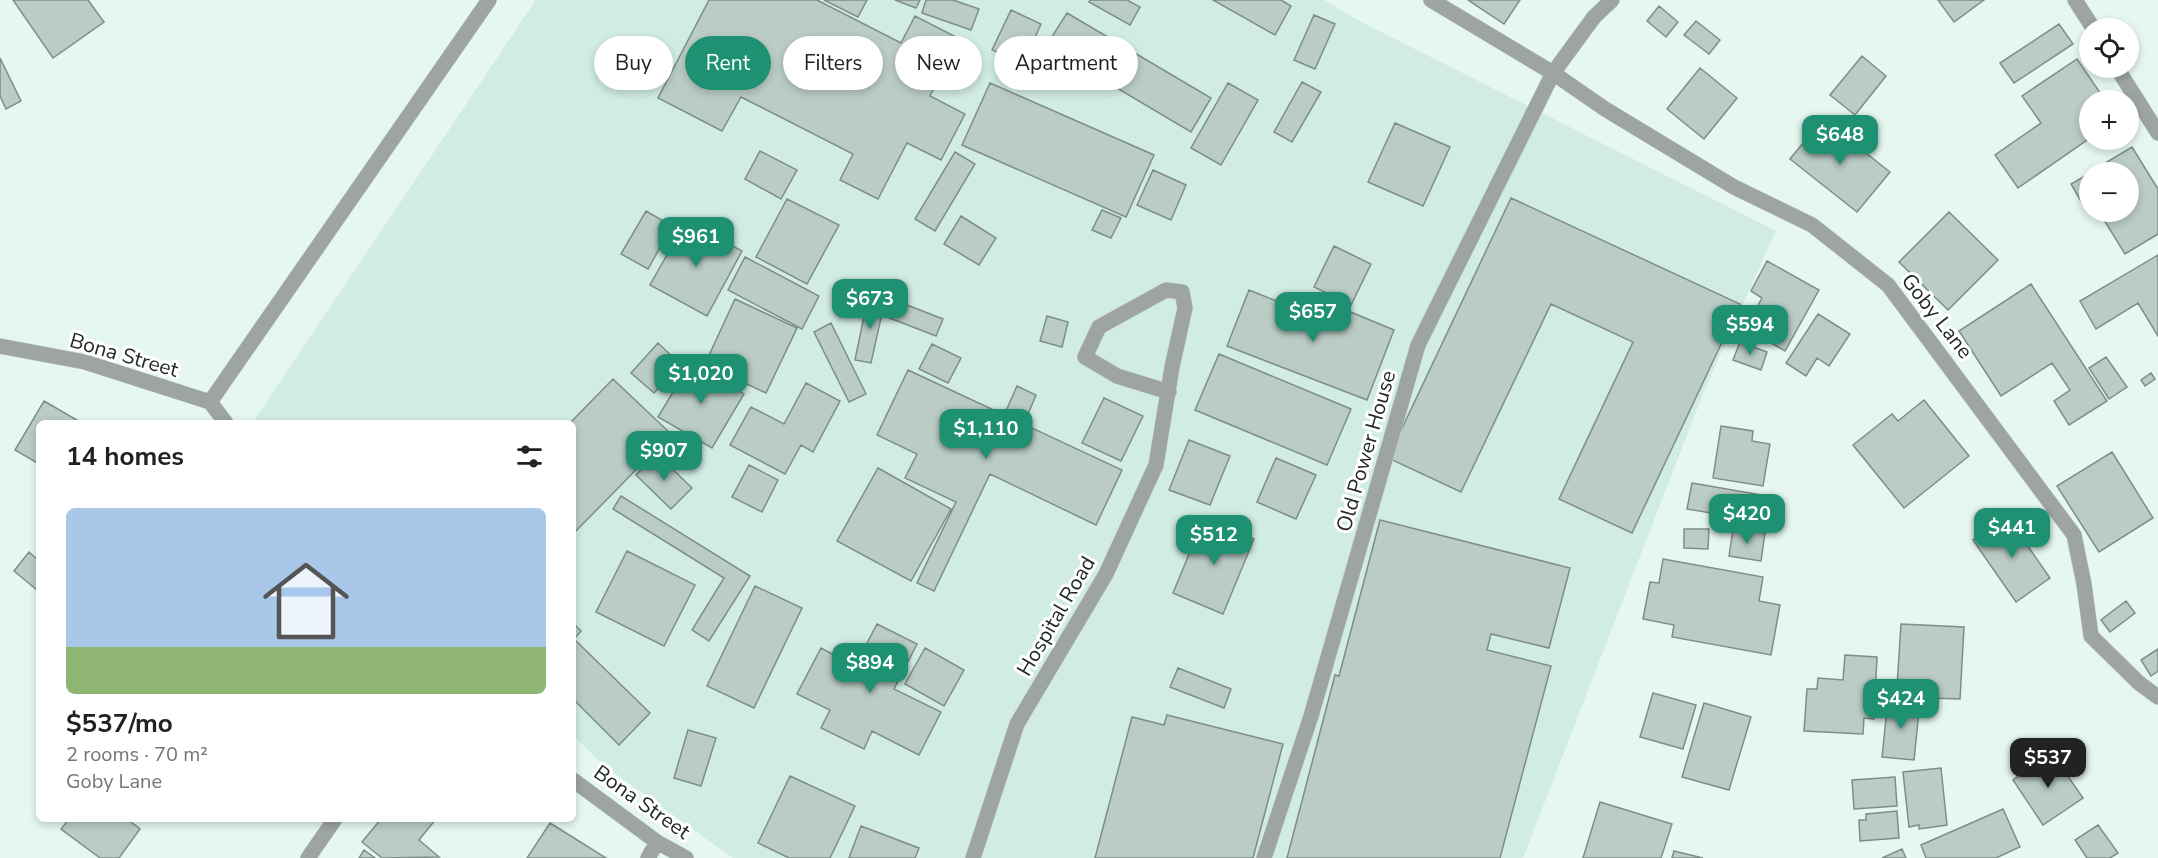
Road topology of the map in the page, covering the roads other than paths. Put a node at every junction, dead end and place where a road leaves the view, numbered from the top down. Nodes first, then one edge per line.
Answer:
1 (489, 0) edge
2 (1431, 0) edge
3 (1612, 0) edge
4 (2075, 0) edge
5 (2087, 18) edge
6 (1553, 73) junction
7 (2123, 78) edge
8 (2158, 133) edge
9 (0, 346) edge
10 (1169, 392) junction
11 (210, 402) junction
12 (224, 420) edge
13 (2158, 697) edge
14 (576, 782) edge
15 (333, 822) edge
16 (657, 842) junction
17 (308, 858) edge
18 (648, 858) edge
19 (686, 858) edge
20 (973, 858) edge
21 (1264, 858) edge

1 - 11 street
2 - 6 street, Goby Lane
3 - 6 street, Old Power House
4 - 5 street
6 - 13 street, Goby Lane
6 - 21 street, Old Power House
7 - 8 street
9 - 11 street, Bona Street
10 - 10 street, Hospital Road
10 - 20 street, Hospital Road
11 - 12 street
14 - 16 street, Bona Street
15 - 17 street
16 - 18 street
16 - 19 street, Bona Street

